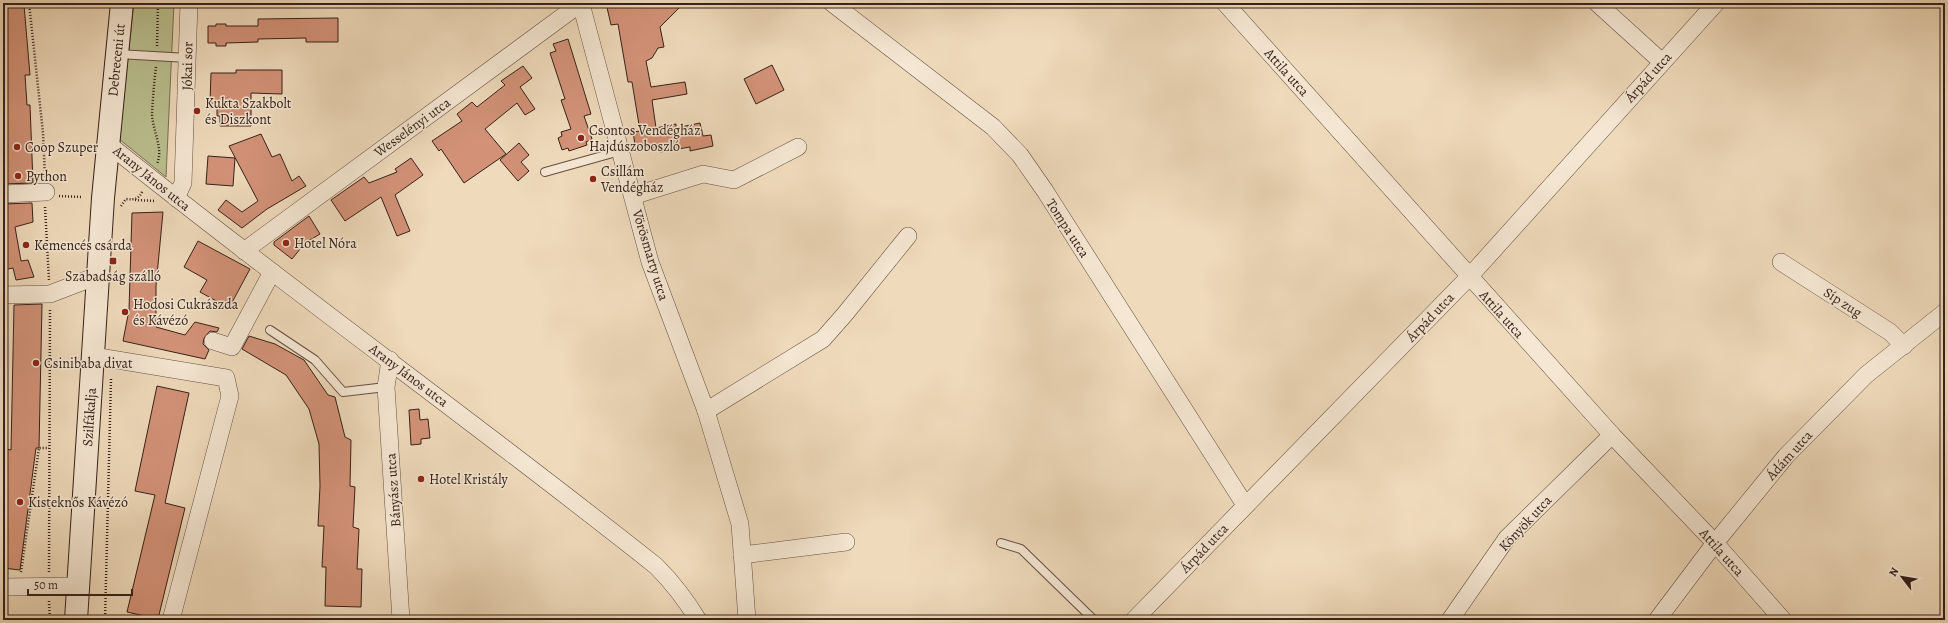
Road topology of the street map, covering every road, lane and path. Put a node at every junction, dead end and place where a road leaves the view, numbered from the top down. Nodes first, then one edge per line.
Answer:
1 (29, 3) edge
2 (122, 3) edge
3 (158, 3) edge
4 (189, 3) edge
5 (581, 3) edge
6 (832, 3) edge
7 (1225, 3) edge
8 (1597, 3) edge
9 (1716, 3) edge
10 (118, 54) junction
11 (156, 56) junction
12 (188, 58) junction
13 (1662, 62) junction
14 (110, 117) joint
15 (107, 143) junction
16 (798, 147) dead end
17 (620, 151) junction
18 (545, 172) dead end
19 (150, 177) junction
20 (3, 194) edge
21 (633, 196) junction
22 (48, 197) junction
23 (82, 197) dead end
24 (176, 198) junction
25 (120, 214) dead end
26 (908, 236) dead end
27 (244, 251) junction
28 (1781, 262) dead end
29 (272, 272) junction
30 (97, 276) junction
31 (1469, 277) junction
32 (50, 294) junction
33 (3, 295) edge
34 (1945, 312) edge
35 (270, 330) dead end
36 (214, 341) dead end
37 (1904, 346) junction
38 (102, 358) junction
39 (390, 360) junction
40 (386, 387) junction
41 (706, 411) junction
42 (1612, 435) junction
43 (49, 448) junction
44 (1246, 505) junction
45 (846, 542) dead end
46 (1001, 543) dead end
47 (1715, 543) junction
48 (742, 555) junction
49 (77, 586) junction
50 (11, 587) edge
51 (49, 587) junction
52 (50, 620) edge
53 (76, 620) edge
54 (105, 620) edge
55 (171, 620) edge
56 (401, 620) edge
57 (698, 620) edge
58 (747, 620) edge
59 (1094, 620) edge
60 (1134, 620) edge
61 (1450, 620) edge
62 (1657, 620) edge
63 (1783, 620) edge

1 - 22 path
2 - 10 street, Debreceni út
3 - 11 path
4 - 12 street, Jókai sor
5 - 17 street, Vörösmarty utca
5 - 27 street, Wesselényi utca
6 - 44 street, Tompa utca
7 - 31 street, Attila utca
8 - 13 street
9 - 13 street, Árpád utca
10 - 11 lane
10 - 14 street, Debreceni út
11 - 12 lane
11 - 19 path
12 - 24 street, Jókai sor
13 - 31 street, Árpád utca
14 - 15 street, Szilfákalja
15 - 19 street, Arany János utca
15 - 30 street, Szilfákalja
16 - 21 street
17 - 18 lane
17 - 21 street, Vörösmarty utca
19 - 24 street, Arany János utca
19 - 25 path
20 - 22 street
21 - 41 street, Vörösmarty utca
22 - 23 path
22 - 32 path
24 - 27 street, Arany János utca
26 - 41 street
27 - 29 street, Arany János utca
28 - 37 street, Síp zug
29 - 36 street
29 - 39 street, Arany János utca
30 - 32 street
30 - 38 street, Szilfákalja
31 - 42 street, Attila utca
31 - 44 street, Árpád utca
32 - 33 street
32 - 43 path
34 - 37 street, Ádám utca
35 - 40 lane
37 - 47 street, Ádám utca
38 - 49 street, Szilfákalja
38 - 54 path
38 - 55 street
39 - 40 street, Bányász utca
39 - 57 street, Arany János utca
40 - 56 street, Bányász utca
41 - 48 street, Vörösmarty utca
42 - 47 street, Attila utca
42 - 61 street, Könyök utca
43 - 50 path
43 - 51 path
44 - 60 street, Árpád utca
45 - 48 street
46 - 59 lane
47 - 62 street, Ádám utca
47 - 63 street, Attila utca
48 - 58 street, Vörösmarty utca
49 - 51 street
49 - 53 street, Szilfákalja
50 - 51 street
51 - 52 path

